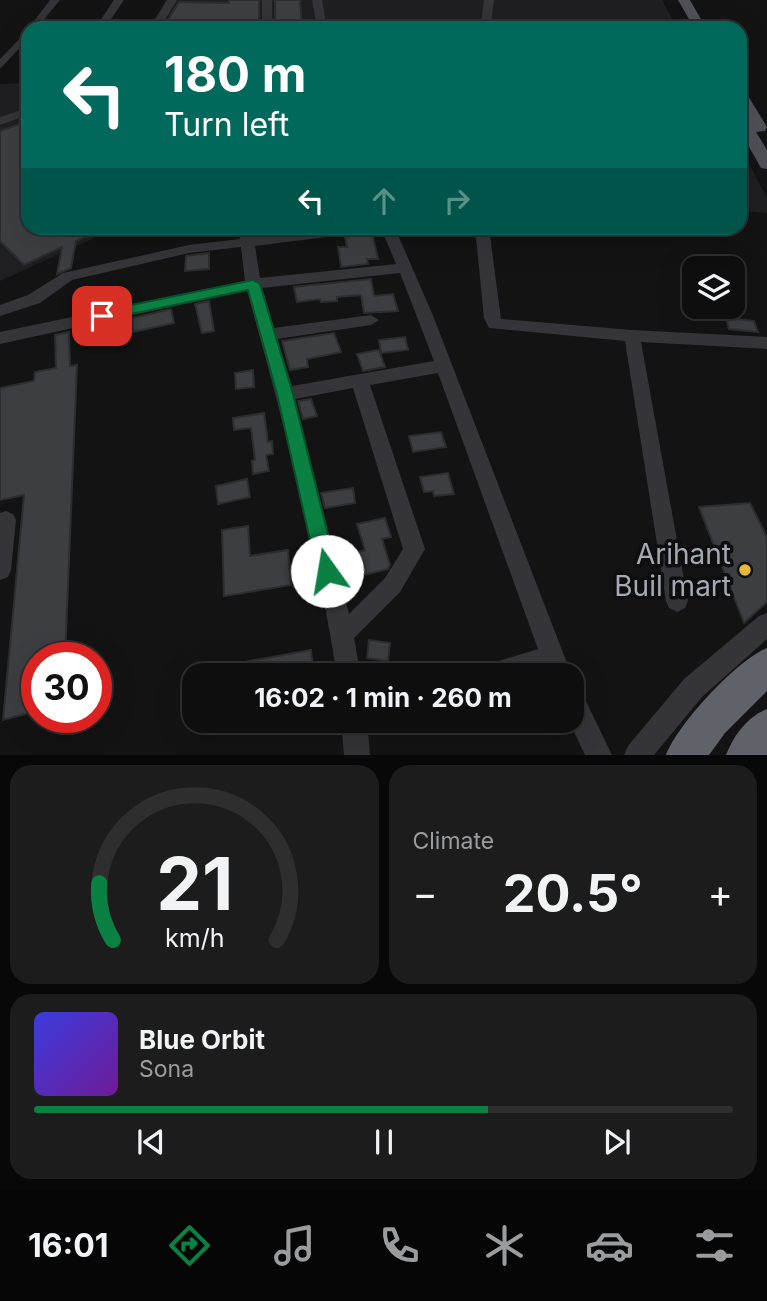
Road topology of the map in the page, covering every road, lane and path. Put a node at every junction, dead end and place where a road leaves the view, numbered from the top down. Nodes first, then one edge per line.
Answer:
1 (55, 0) edge
2 (119, 0) edge
3 (172, 0) edge
4 (267, 0) edge
5 (317, 0) edge
6 (489, 0) edge
7 (673, 0) edge
8 (684, 0) edge
9 (38, 21) edge
10 (105, 21) edge
11 (159, 21) edge
12 (267, 21) edge
13 (321, 21) edge
14 (486, 21) edge
15 (685, 21) edge
16 (696, 21) edge
17 (21, 41) edge
18 (0, 66) edge
19 (747, 106) edge
20 (21, 114) edge
21 (0, 121) edge
22 (747, 129) edge
23 (767, 139) edge
24 (767, 164) edge
25 (242, 235) edge
26 (246, 235) edge
27 (391, 235) edge
28 (483, 235) edge
29 (406, 268) junction
30 (253, 284) junction
31 (0, 311) edge
32 (371, 320) dead end
33 (268, 335) junction
34 (632, 336) junction
35 (0, 338) edge
36 (767, 343) edge
37 (442, 366) junction
38 (360, 383) junction
39 (285, 394) junction
40 (6, 520) dead end
41 (0, 570) edge
42 (677, 601) dead end
43 (767, 624) edge
44 (342, 634) junction
45 (347, 663) edge
46 (555, 663) edge
47 (767, 666) edge
48 (584, 724) edge
49 (767, 728) edge
50 (355, 733) edge
51 (357, 755) edge
52 (599, 755) edge
53 (637, 755) edge
54 (685, 755) edge
55 (745, 755) edge

1 - 9 street
2 - 10 street
3 - 11 street
4 - 12 street
5 - 13 street
6 - 14 street
7 - 15 main road
8 - 16 main road
17 - 18 street
19 - 23 main road
20 - 21 street
22 - 24 main road
25 - 31 street
26 - 30 street
27 - 29 street
28 - 34 street
29 - 30 street
29 - 37 street
30 - 33 street
30 - 35 street
32 - 33 street
33 - 39 street
34 - 36 street
34 - 42 street
37 - 38 street
37 - 46 street
38 - 39 street
38 - 44 street
39 - 44 street
40 - 41 street
43 - 53 street
44 - 45 street
47 - 54 highway
48 - 52 street
49 - 55 highway
50 - 51 street

